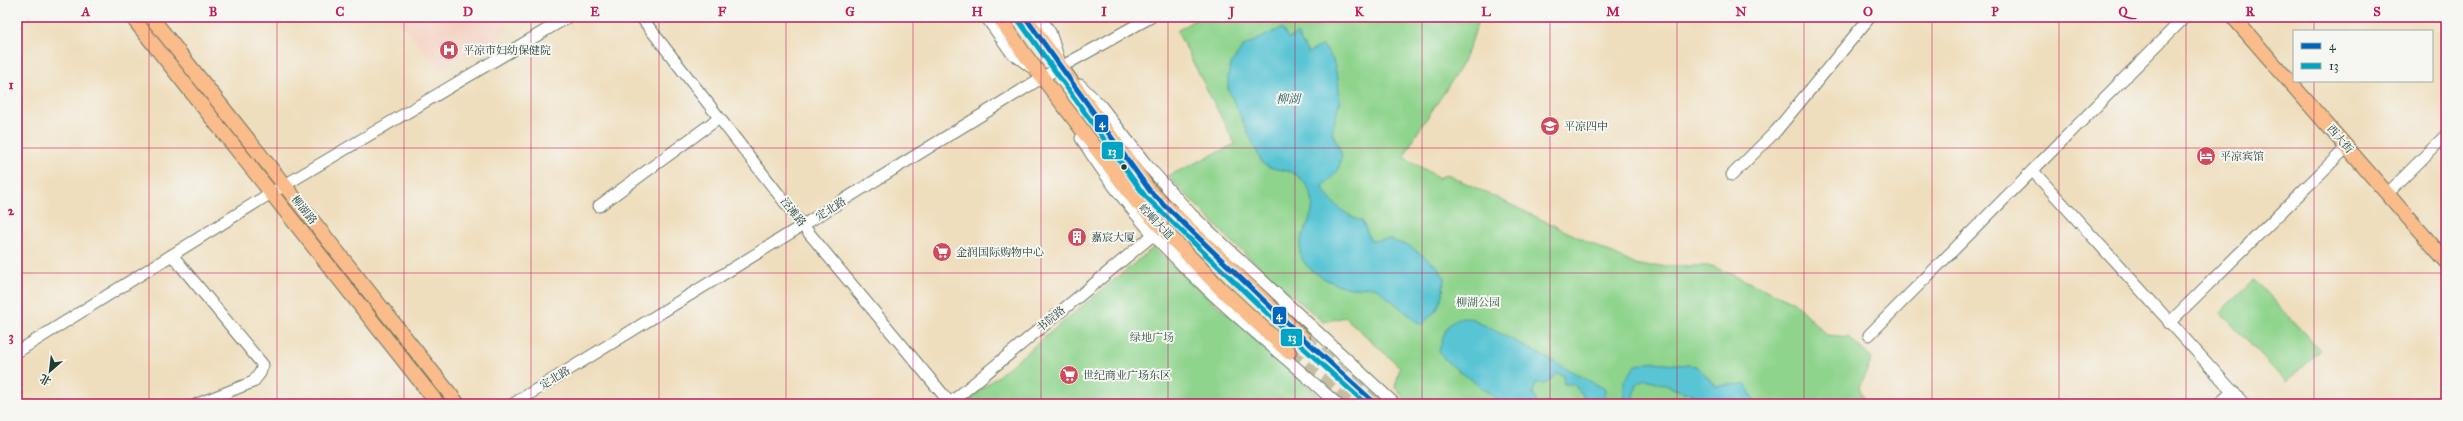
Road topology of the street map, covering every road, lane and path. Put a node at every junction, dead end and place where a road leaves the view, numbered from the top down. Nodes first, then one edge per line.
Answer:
1 (132, 17) edge
2 (151, 17) edge
3 (568, 17) edge
4 (641, 17) edge
5 (986, 17) edge
6 (1000, 17) edge
7 (1025, 17) edge
8 (1040, 17) edge
9 (1150, 17) edge
10 (1870, 17) edge
11 (2185, 17) edge
12 (2233, 17) edge
13 (2244, 17) edge
14 (1061, 67) junction
15 (2293, 74) edge
16 (1043, 77) junction
17 (2300, 82) edge
18 (719, 118) junction
19 (2446, 135) edge
20 (2347, 147) junction
21 (2033, 171) junction
22 (1732, 175) dead end
23 (285, 186) junction
24 (2390, 191) junction
25 (272, 193) junction
26 (599, 206) dead end
27 (804, 226) junction
28 (1153, 235) junction
29 (2446, 250) edge
30 (172, 255) junction
31 (2446, 262) edge
32 (2169, 323) junction
33 (1869, 334) dead end
34 (1303, 338) tunnel mouth
35 (17, 352) edge
36 (1289, 352) tunnel mouth
37 (2233, 391) junction
38 (197, 404) edge
39 (438, 404) edge
40 (458, 404) edge
41 (513, 404) edge
42 (950, 404) edge
43 (1337, 404) edge
44 (1395, 404) edge
45 (2219, 404) edge
46 (2244, 404) edge

1 - 25 main road, 柳湖路
2 - 23 main road, 柳湖路
3 - 23 street
4 - 18 street, 泾滩路
5 - 16 street
6 - 16 main road, 崆峒大道
7 - 14 main road, 崆峒大道
8 - 14 street
9 - 14 street, 定北路
10 - 22 street
11 - 21 street
12 - 20 main road, 西大街
13 - 15 main road
14 - 16 street, 定北路
14 - 34 main road, 崆峒大道
14 - 44 street
16 - 27 street, 定北路
16 - 28 street
16 - 36 main road, 崆峒大道
17 - 24 main road, 西大街
18 - 26 street
18 - 27 street, 泾滩路
19 - 24 street
20 - 24 main road, 西大街
20 - 32 street
21 - 32 street
21 - 33 street
23 - 25 street
23 - 40 main road, 柳湖路
24 - 29 main road, 西大街
24 - 31 main road, 西大街
25 - 30 street
25 - 39 main road, 柳湖路
27 - 41 street, 定北路
27 - 42 street, 泾滩路
28 - 42 street, 书院路
28 - 43 street
30 - 35 street
30 - 38 street
32 - 37 street
37 - 45 street
37 - 46 street

